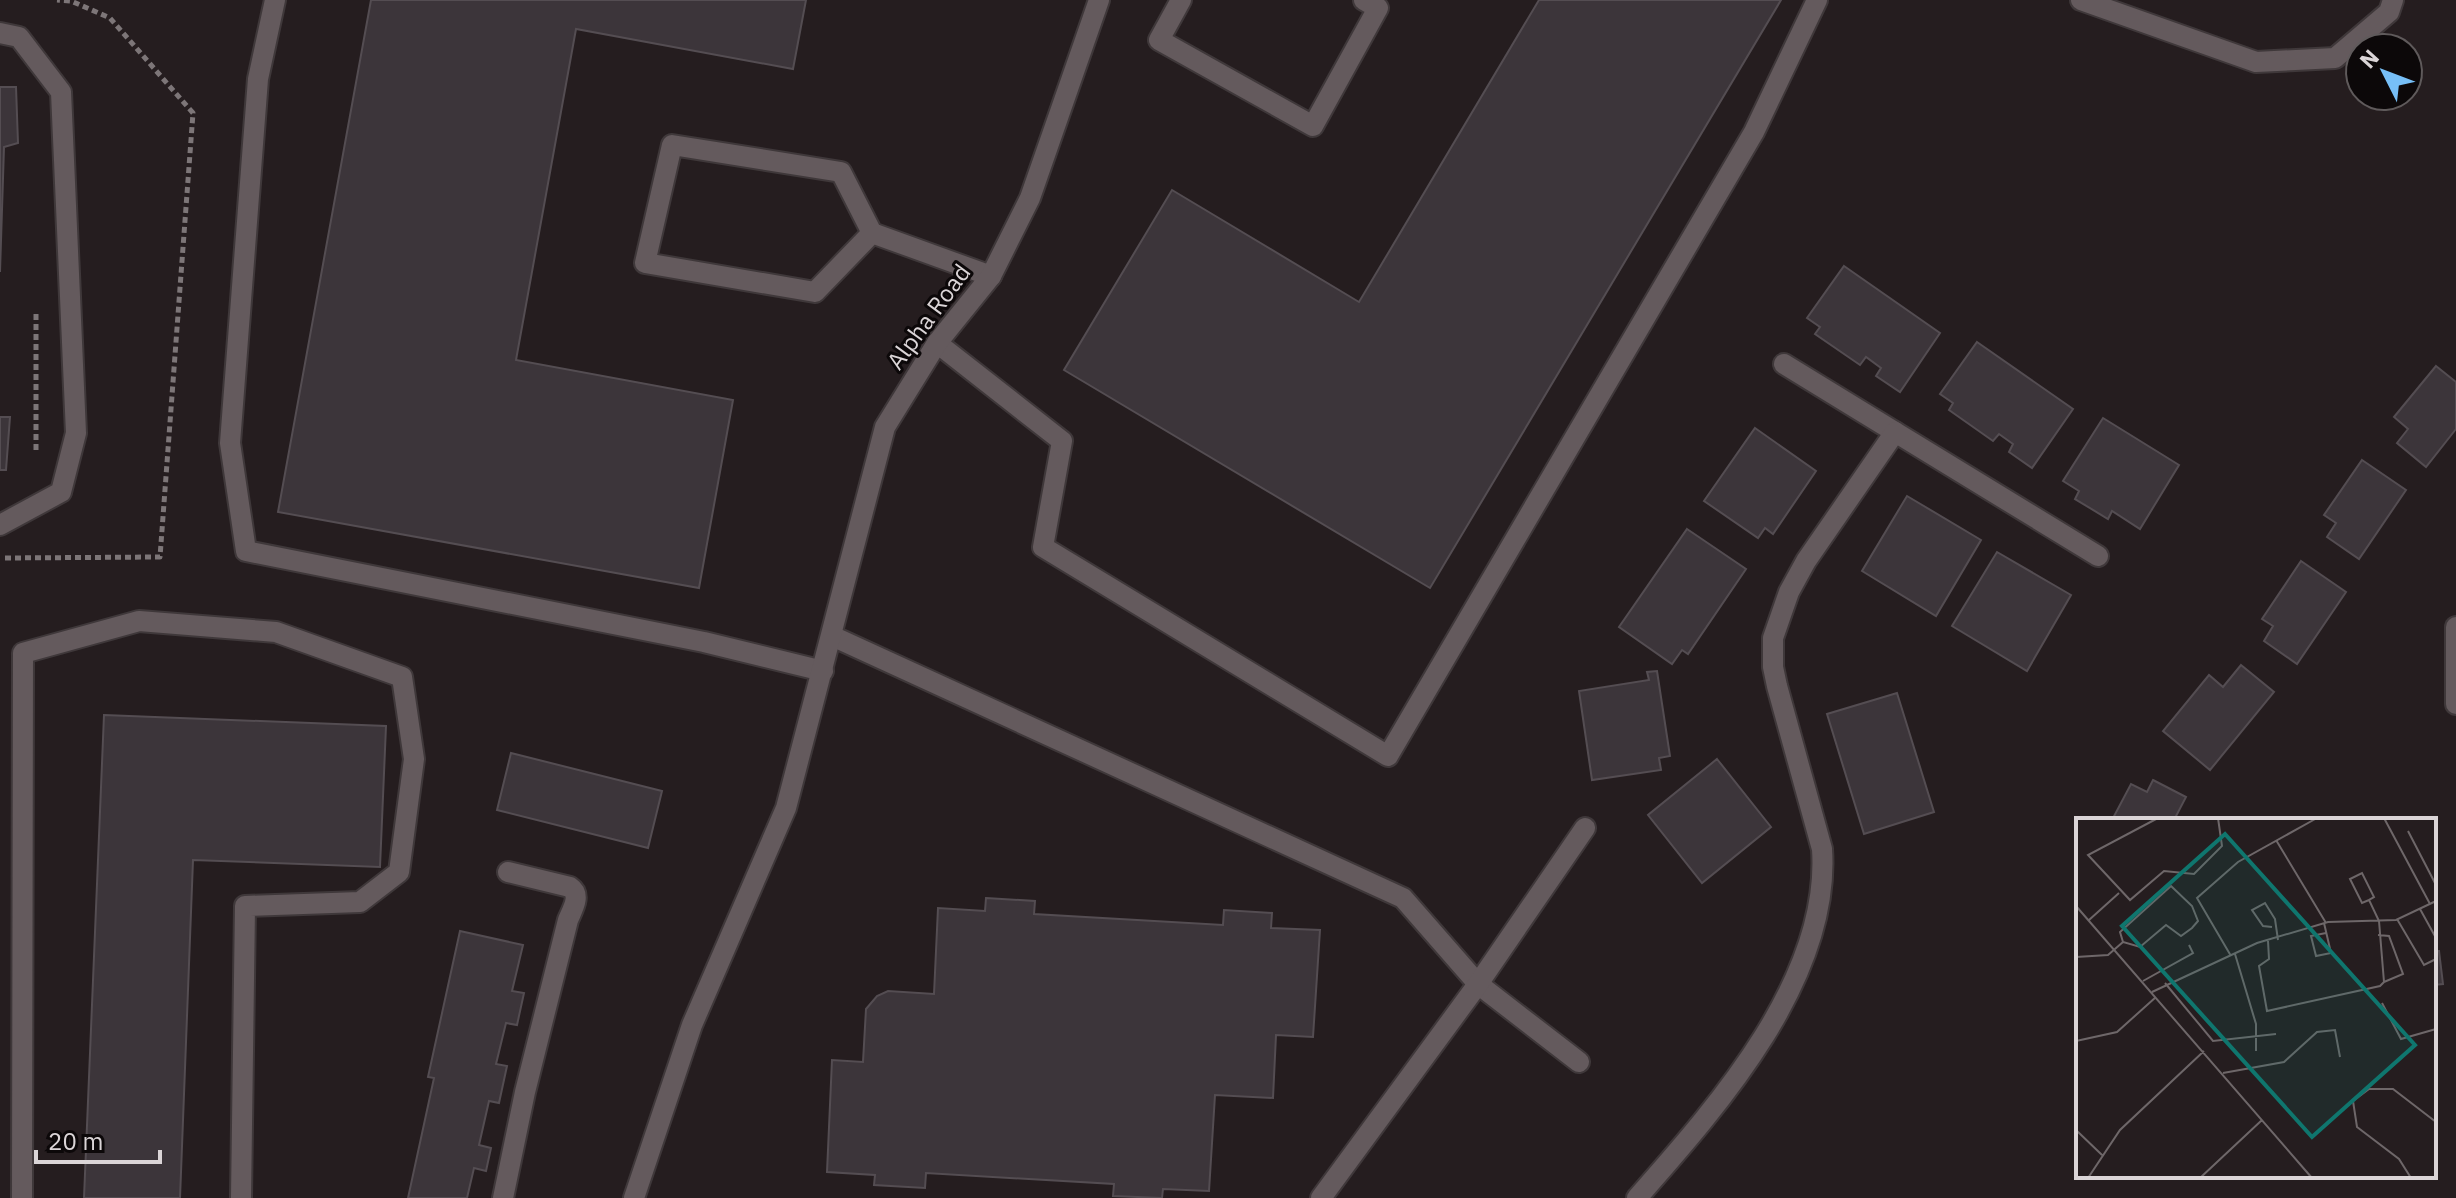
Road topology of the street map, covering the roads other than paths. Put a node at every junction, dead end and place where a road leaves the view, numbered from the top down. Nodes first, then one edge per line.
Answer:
1 (275, 0) edge
2 (1099, 0) edge
3 (1181, 0) edge
4 (1364, 0) edge
5 (1817, 0) edge
6 (2081, 0) edge
7 (2393, 0) edge
8 (0, 33) edge
9 (872, 233) junction
10 (991, 276) junction
11 (937, 343) junction
12 (1784, 364) dead end
13 (1895, 432) junction
14 (0, 525) edge
15 (2098, 556) dead end
16 (2456, 627) edge
17 (832, 636) junction
18 (823, 671) junction
19 (2456, 704) edge
20 (1585, 828) dead end
21 (508, 872) dead end
22 (1478, 984) junction
23 (1579, 1062) dead end
24 (22, 1198) edge
25 (241, 1198) edge
26 (503, 1198) edge
27 (634, 1198) edge
28 (1321, 1198) edge
29 (1637, 1198) edge

1 - 18 street
2 - 10 street, Alpha Road
3 - 4 street
5 - 11 street
6 - 7 street
8 - 14 street
9 - 9 street
9 - 10 street
10 - 11 street, Alpha Road
11 - 17 street, Alpha Road
12 - 13 street
13 - 15 street
13 - 29 street
16 - 19 street
17 - 18 street, Alpha Road
17 - 22 street
18 - 27 street, Alpha Road
20 - 22 street
21 - 26 street
22 - 23 street
22 - 28 street
24 - 25 street

